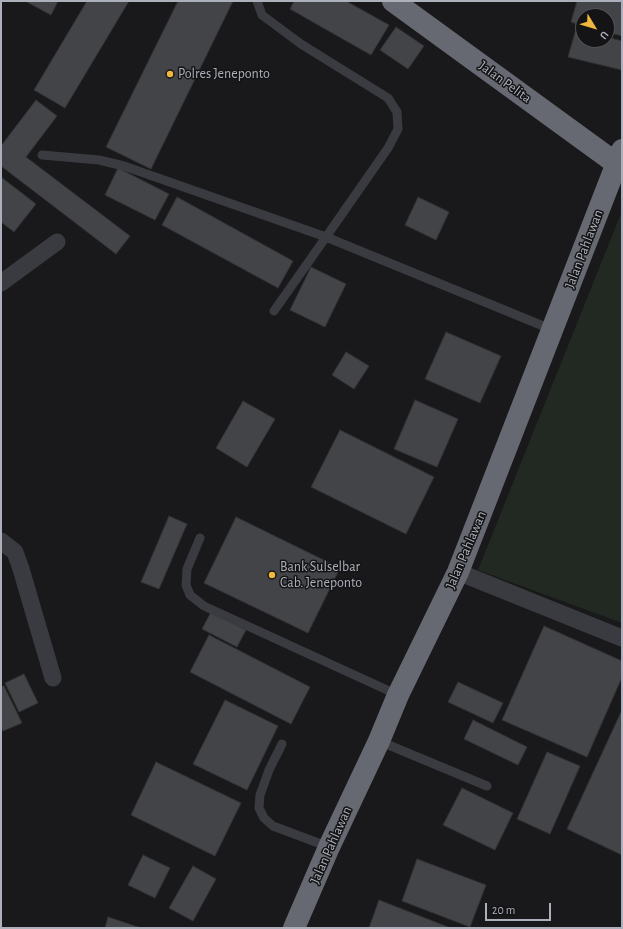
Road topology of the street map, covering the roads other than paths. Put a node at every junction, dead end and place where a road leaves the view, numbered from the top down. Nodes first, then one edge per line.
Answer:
1 (257, 1) edge
2 (393, 1) edge
3 (42, 155) dead end
4 (620, 157) edge
5 (326, 237) junction
6 (57, 242) dead end
7 (1, 283) edge
8 (274, 311) dead end
9 (553, 330) junction
10 (200, 538) dead end
11 (1, 541) edge
12 (458, 572) junction
13 (622, 638) edge
14 (53, 678) dead end
15 (398, 695) junction
16 (379, 741) junction
17 (282, 744) dead end
18 (487, 786) dead end
19 (328, 847) junction
20 (294, 928) edge

1 - 5 lane
2 - 4 highway, Jalan Pelita
3 - 5 lane
4 - 9 highway, Jalan Pahlawan
5 - 8 lane
5 - 9 lane
6 - 7 street
9 - 12 highway, Jalan Pahlawan
10 - 15 lane
11 - 14 street
12 - 13 street
12 - 15 highway, Jalan Pahlawan
15 - 16 highway, Jalan Pahlawan
16 - 18 lane
16 - 19 highway, Jalan Pahlawan
17 - 19 lane
19 - 20 highway, Jalan Pahlawan

